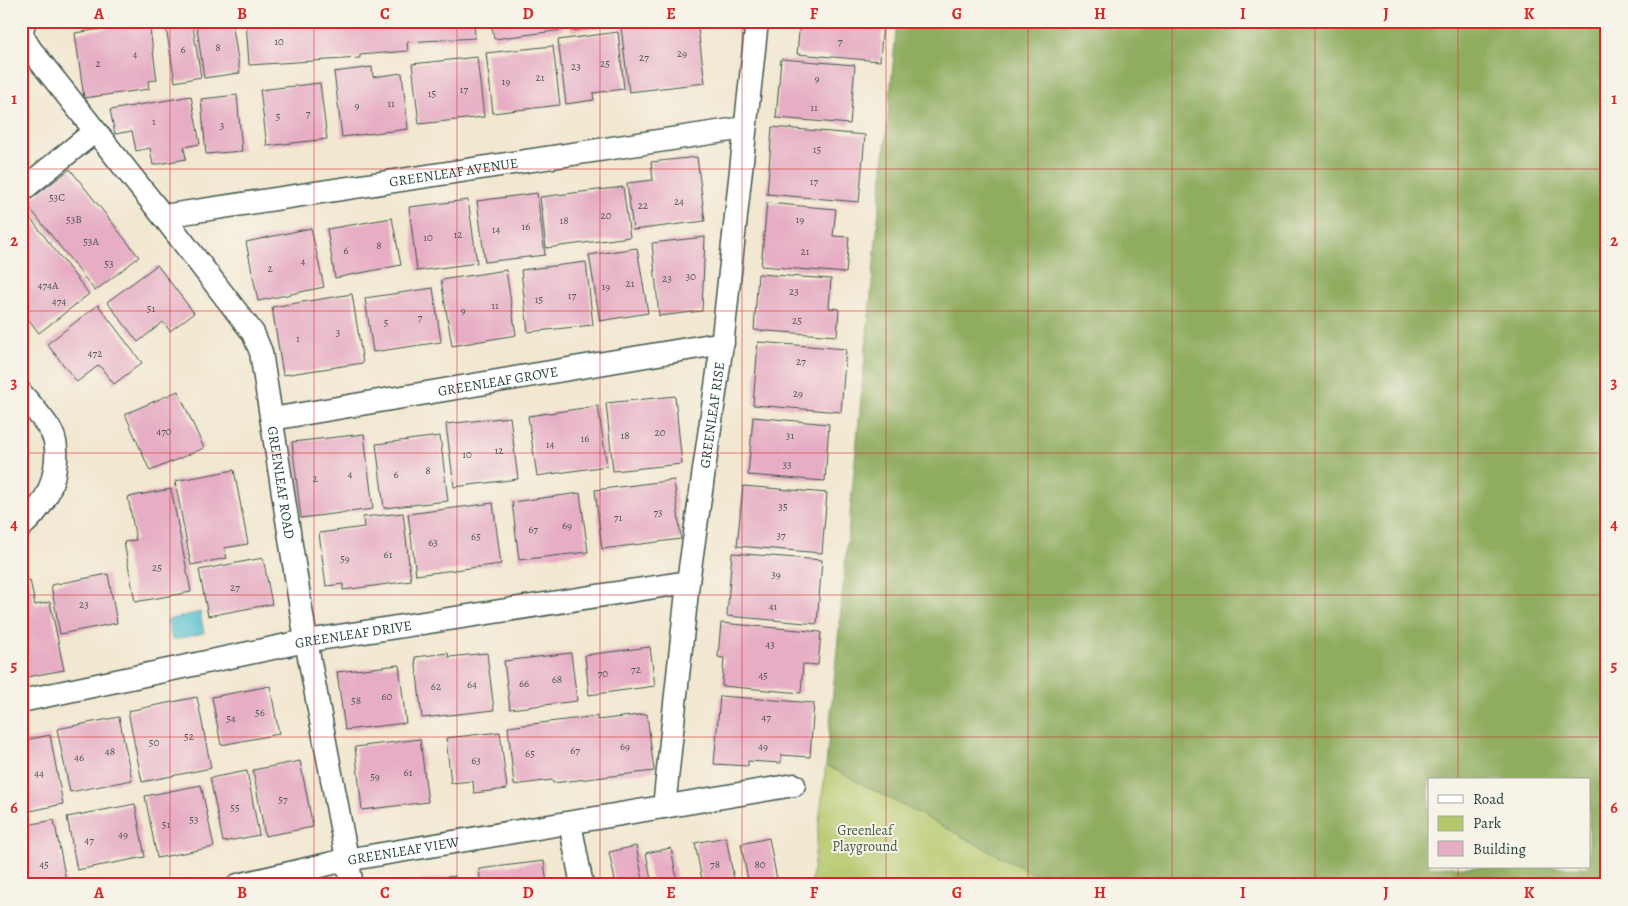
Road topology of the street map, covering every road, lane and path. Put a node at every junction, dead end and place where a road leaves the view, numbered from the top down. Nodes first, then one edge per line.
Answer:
1 (25, 21) edge
2 (757, 21) edge
3 (744, 128) junction
4 (95, 131) junction
5 (21, 191) edge
6 (163, 216) junction
7 (722, 343) junction
8 (21, 393) edge
9 (272, 418) junction
10 (21, 526) edge
11 (688, 582) junction
12 (306, 641) junction
13 (21, 702) edge
14 (794, 785) dead end
15 (664, 807) junction
16 (570, 823) junction
17 (346, 860) junction
18 (238, 885) edge
19 (352, 885) edge
20 (582, 885) edge

1 - 4 street, GREENLEAF ROAD
2 - 3 street, GREENLEAF RISE
3 - 6 street, GREENLEAF AVENUE
3 - 7 street, GREENLEAF RISE
4 - 5 street
4 - 6 street, GREENLEAF ROAD
6 - 9 street, GREENLEAF ROAD
7 - 9 street, GREENLEAF GROVE
7 - 11 street, GREENLEAF RISE
8 - 10 street
9 - 12 street, GREENLEAF ROAD
11 - 12 street, GREENLEAF DRIVE
11 - 15 street, GREENLEAF RISE
12 - 13 street, GREENLEAF DRIVE
12 - 17 street, GREENLEAF ROAD
14 - 15 street, GREENLEAF VIEW
15 - 16 street, GREENLEAF VIEW
16 - 17 street, GREENLEAF VIEW
16 - 20 street
17 - 18 street, GREENLEAF VIEW
17 - 19 street, GREENLEAF ROAD

